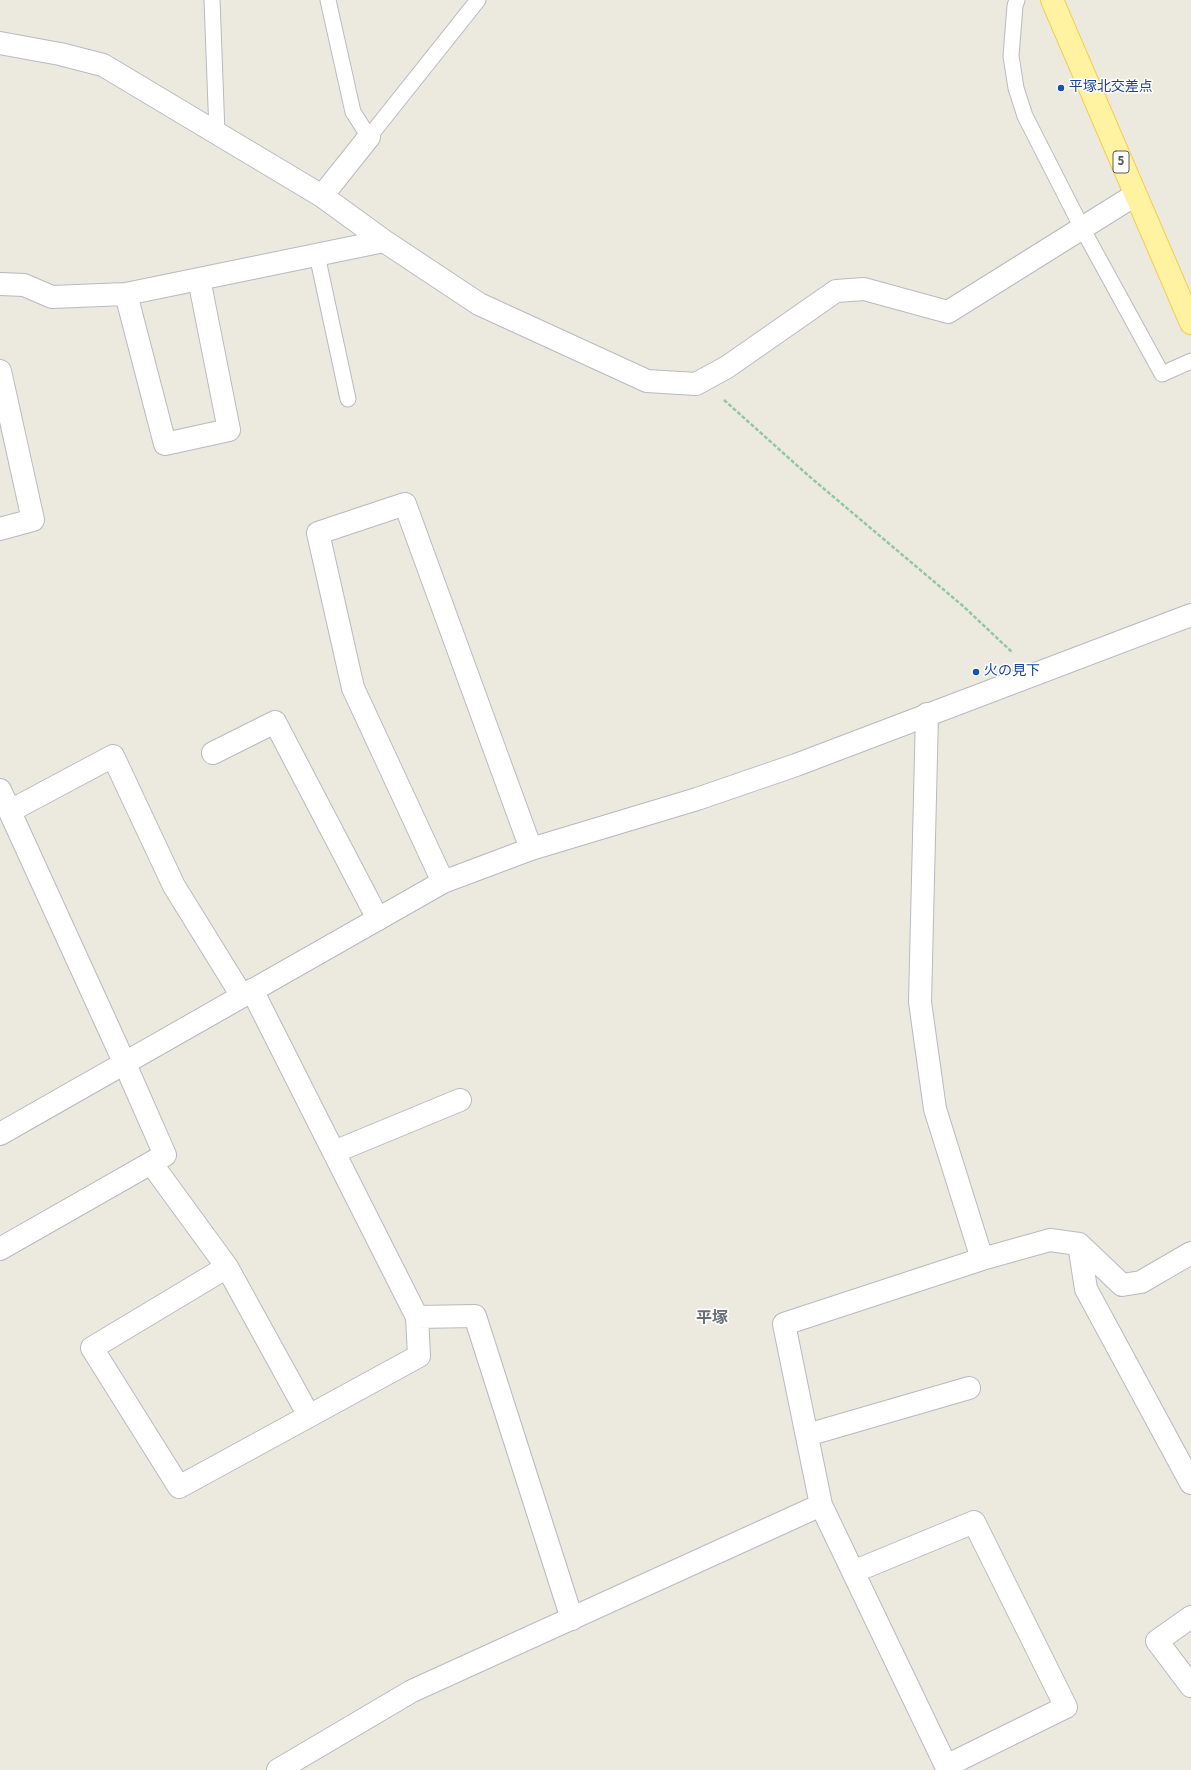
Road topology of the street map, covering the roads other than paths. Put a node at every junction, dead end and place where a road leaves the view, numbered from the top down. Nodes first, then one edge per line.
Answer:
1 (212, 0) edge
2 (328, 0) edge
3 (478, 0) edge
4 (1017, 0) edge
5 (1052, 0) edge
6 (0, 43) edge
7 (217, 133) junction
8 (369, 137) junction
9 (1135, 195) junction
10 (322, 196) junction
11 (1082, 228) junction
12 (384, 241) junction
13 (317, 254) junction
14 (199, 279) junction
15 (0, 284) edge
16 (126, 294) junction
17 (1191, 323) edge
18 (1191, 361) edge
19 (0, 371) edge
20 (348, 399) dead end
21 (0, 529) edge
22 (1191, 615) edge
23 (927, 714) junction
24 (213, 753) dead end
25 (0, 790) edge
26 (10, 811) junction
27 (531, 849) junction
28 (443, 882) junction
29 (378, 919) junction
30 (247, 993) junction
31 (125, 1064) junction
32 (460, 1100) dead end
33 (0, 1134) edge
34 (334, 1152) junction
35 (151, 1163) junction
36 (1079, 1244) junction
37 (0, 1249) edge
38 (1191, 1253) edge
39 (982, 1259) junction
40 (227, 1268) junction
41 (417, 1317) junction
42 (969, 1388) dead end
43 (309, 1416) junction
44 (806, 1435) junction
45 (1191, 1482) edge
46 (821, 1505) junction
47 (853, 1572) junction
48 (1191, 1617) edge
49 (572, 1618) junction
50 (1191, 1686) edge
51 (947, 1768) edge
52 (278, 1770) edge

1 - 7 lane
2 - 8 lane
3 - 8 lane
4 - 11 lane
5 - 9 main road, 5
6 - 7 street
7 - 10 street
8 - 10 street
9 - 11 street
9 - 17 main road, 5
10 - 12 street
11 - 12 street
11 - 18 lane
12 - 13 street
13 - 14 street
13 - 20 lane
14 - 16 street
14 - 16 street
15 - 16 street
19 - 21 street
22 - 23 street
23 - 27 street
23 - 39 street
24 - 29 street
25 - 26 street
26 - 30 street
26 - 31 street
27 - 28 street
27 - 28 street
28 - 29 street
29 - 30 street
30 - 31 street
30 - 34 street
31 - 33 street
31 - 35 street
32 - 34 street
34 - 41 street
35 - 37 street
35 - 40 street
36 - 38 street
36 - 39 street
36 - 45 street
39 - 44 street
40 - 43 street
40 - 43 street
41 - 43 street
41 - 49 street
42 - 44 street
44 - 46 street
46 - 47 street
46 - 49 street
47 - 51 street
47 - 51 street
48 - 50 street
49 - 52 street

